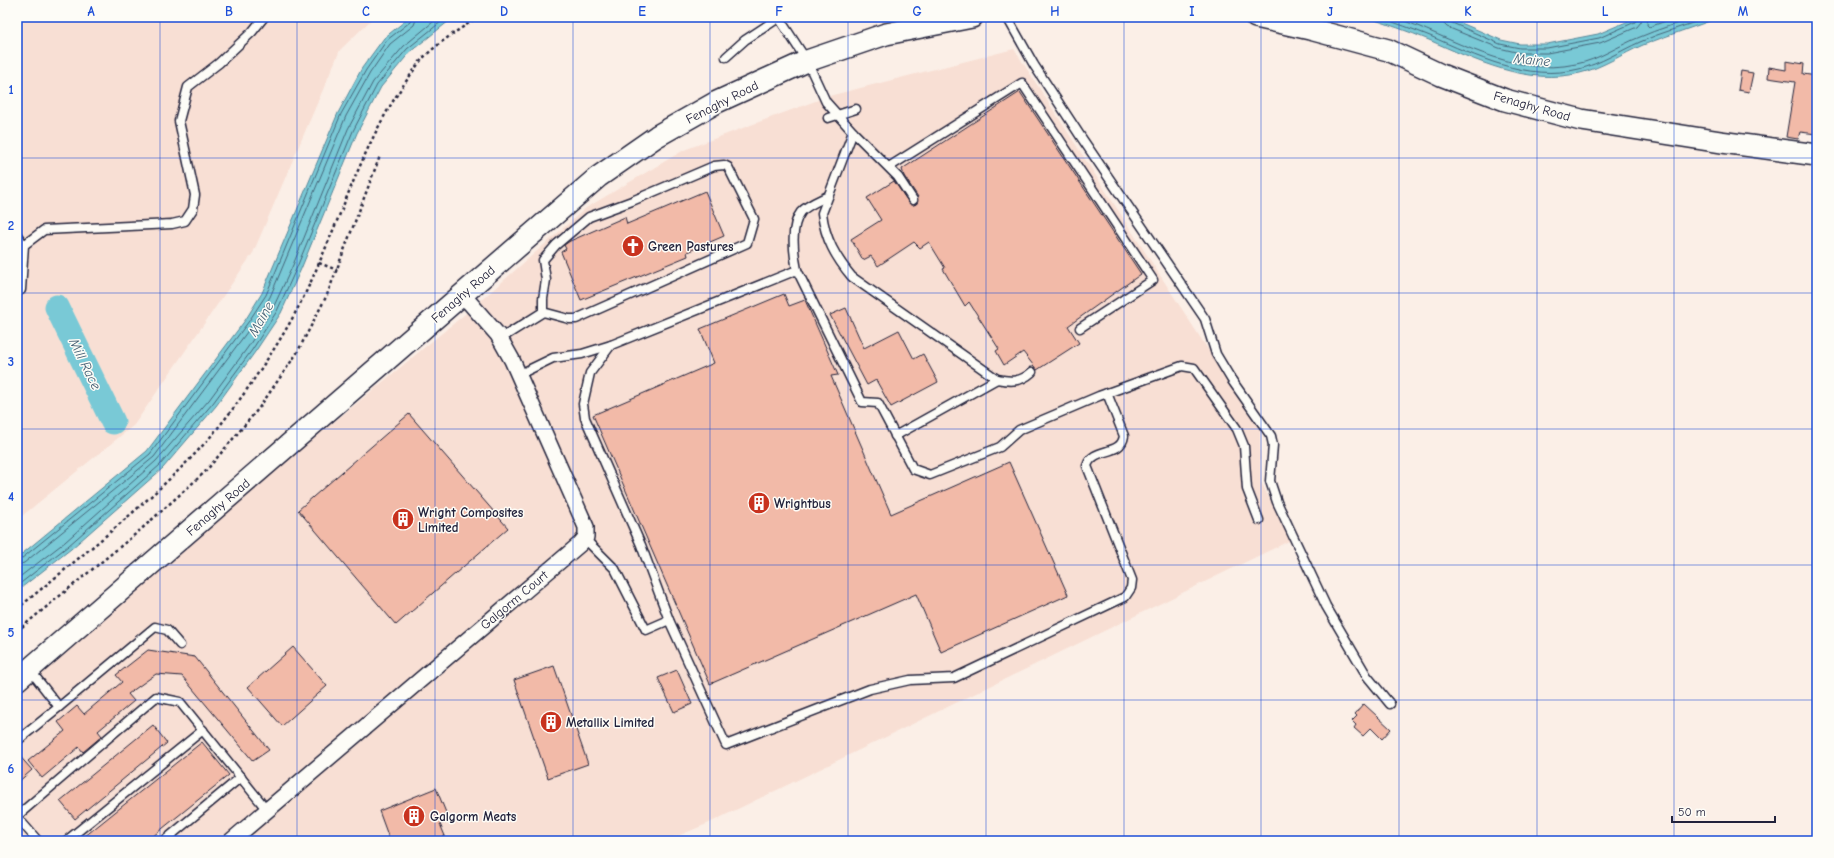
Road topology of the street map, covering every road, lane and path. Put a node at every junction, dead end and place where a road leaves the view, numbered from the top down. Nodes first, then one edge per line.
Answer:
1 (264, 17) edge
2 (478, 17) edge
3 (972, 17) edge
4 (1007, 17) edge
5 (1256, 17) edge
6 (779, 18) edge
7 (726, 57) dead end
8 (807, 61) junction
9 (856, 109) dead end
10 (838, 115) junction
11 (828, 118) dead end
12 (853, 132) junction
13 (1817, 155) edge
14 (380, 156) dead end
15 (889, 167) junction
16 (828, 196) junction
17 (913, 200) dead end
18 (17, 235) edge
19 (24, 245) junction
20 (320, 263) junction
21 (337, 270) junction
22 (797, 270) junction
23 (17, 291) edge
24 (462, 294) junction
25 (543, 312) junction
26 (1080, 328) dead end
27 (500, 340) junction
28 (611, 345) junction
29 (1032, 372) dead end
30 (518, 375) junction
31 (998, 379) junction
32 (1107, 393) junction
33 (894, 436) junction
34 (1259, 520) dead end
35 (585, 539) junction
36 (17, 609) edge
37 (668, 620) junction
38 (17, 631) edge
39 (180, 645) dead end
40 (24, 675) edge
41 (1390, 704) dead end
42 (60, 707) junction
43 (202, 730) junction
44 (17, 741) edge
45 (241, 777) junction
46 (267, 810) junction
47 (17, 816) edge
48 (38, 841) edge
49 (66, 841) edge
50 (164, 841) edge
51 (231, 841) edge

1 - 19 lane
2 - 20 path
3 - 8 street, Fenaghy Road
4 - 41 lane
5 - 13 street, Fenaghy Road
6 - 7 lane
6 - 8 lane
8 - 10 lane
8 - 24 street, Fenaghy Road
9 - 10 lane
10 - 11 lane
10 - 12 lane
12 - 15 lane
12 - 16 lane
14 - 21 path
15 - 17 lane
15 - 26 lane
16 - 22 lane
16 - 31 lane
18 - 19 lane
19 - 23 lane
20 - 21 path
20 - 36 path
21 - 38 path
22 - 28 lane
22 - 33 lane
24 - 27 street
24 - 40 street, Fenaghy Road
25 - 25 lane
25 - 27 lane
27 - 30 street
28 - 30 lane
28 - 37 lane
29 - 31 lane
30 - 35 street
31 - 33 lane
32 - 33 lane
32 - 34 lane
32 - 37 lane
35 - 37 lane
35 - 46 street, Galgorm Court
39 - 42 lane
40 - 42 lane
42 - 44 lane
43 - 45 lane
43 - 47 lane
43 - 49 lane
45 - 46 lane
45 - 50 lane
46 - 51 street, Galgorm Court
47 - 48 lane

